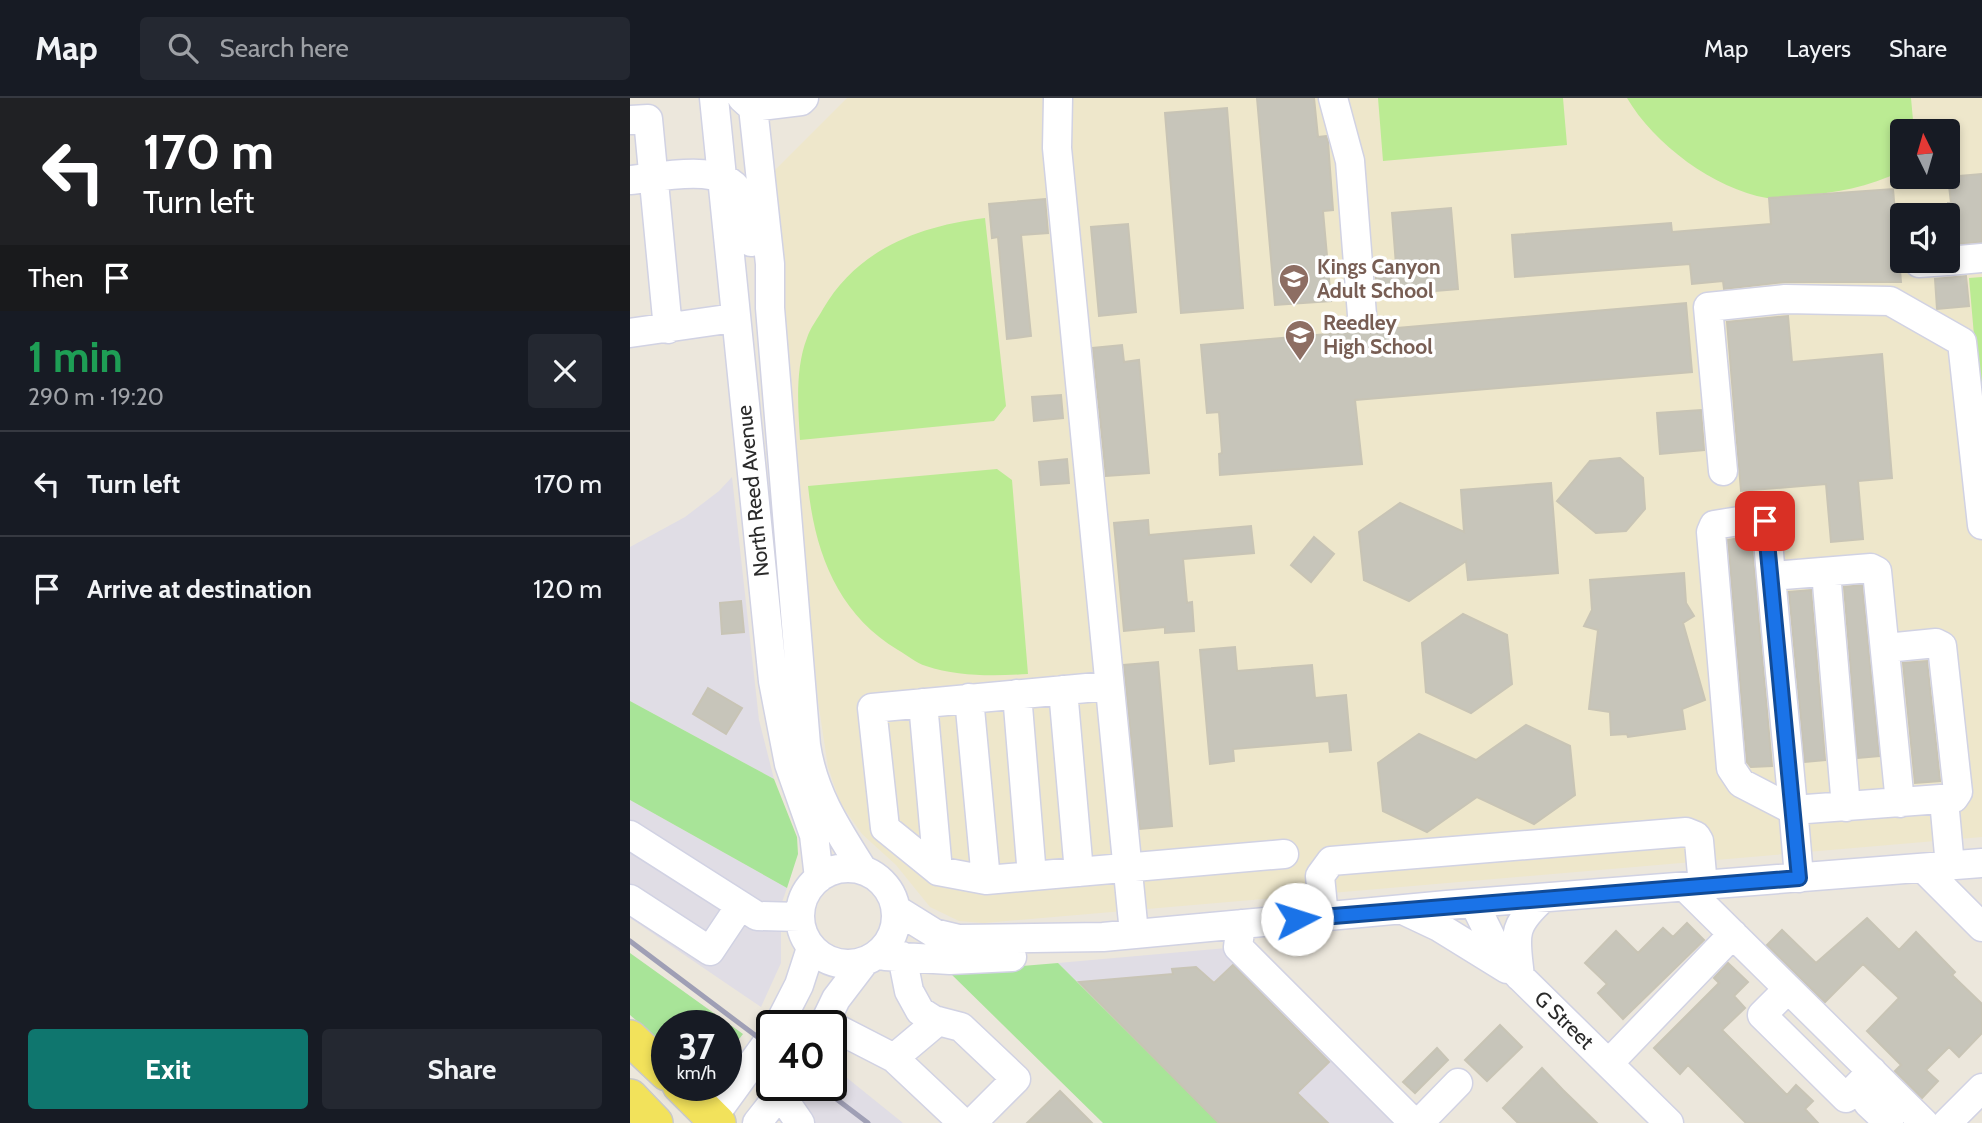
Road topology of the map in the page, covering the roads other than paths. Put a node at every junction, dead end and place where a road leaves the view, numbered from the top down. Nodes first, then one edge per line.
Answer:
1 (714, 98) edge
2 (1058, 98) edge
3 (1333, 98) edge
4 (793, 100) edge
5 (749, 101) edge
6 (630, 120) edge
7 (720, 175) junction
8 (642, 179) edge
9 (1982, 258) edge
10 (1960, 260) edge
11 (770, 308) junction
12 (1362, 315) dead end
13 (734, 318) junction
14 (668, 329) junction
15 (630, 333) edge
16 (1724, 471) dead end
17 (756, 523) junction
18 (1982, 525) edge
19 (1826, 572) junction
20 (1771, 576) junction
21 (1885, 648) junction
22 (801, 680) junction
23 (1108, 686) junction
24 (1063, 690) junction
25 (1017, 694) junction
26 (969, 698) junction
27 (923, 702) junction
28 (1944, 800) junction
29 (1900, 803) junction
30 (1846, 807) junction
31 (1793, 810) junction
32 (630, 835) edge
33 (1284, 854) dead end
34 (1982, 863) edge
35 (1937, 867) junction
36 (1126, 868) junction
37 (863, 870) junction
38 (938, 871) junction
39 (1079, 872) junction
40 (1032, 876) junction
41 (819, 878) junction
42 (1799, 878) junction
43 (986, 880) junction
44 (1694, 887) junction
45 (630, 899) edge
46 (1542, 899) junction
47 (1475, 905) junction
48 (740, 906) junction
49 (897, 910) junction
50 (1403, 910) junction
51 (800, 917) junction
52 (1324, 917) junction
53 (1241, 924) junction
54 (1982, 927) edge
55 (1134, 933) junction
56 (1733, 934) junction
57 (1103, 937) junction
58 (811, 948) junction
59 (881, 958) junction
60 (1520, 977) junction
61 (1788, 989) junction
62 (786, 1010) edge
63 (831, 1010) edge
64 (937, 1021) junction
65 (847, 1035) edge
66 (630, 1038) edge
67 (651, 1058) edge
68 (756, 1058) edge
69 (894, 1058) junction
70 (1609, 1063) junction
71 (1872, 1071) junction
72 (1458, 1083) dead end
73 (1982, 1088) edge
74 (630, 1097) edge
75 (695, 1101) edge
76 (775, 1101) edge
77 (789, 1101) edge
78 (1868, 1103) dead end
79 (713, 1121) edge
80 (654, 1123) edge
81 (757, 1123) edge
82 (800, 1123) edge
83 (963, 1123) edge
84 (972, 1123) edge
85 (1417, 1123) edge
86 (1669, 1123) edge
87 (1889, 1123) edge
88 (1924, 1123) edge
89 (1947, 1123) edge

1 - 7 street, North Reed Avenue
2 - 23 street
3 - 12 street
4 - 5 street
5 - 11 street, North Reed Avenue
6 - 8 street
7 - 8 street
7 - 11 street
7 - 13 street, North Reed Avenue
8 - 14 street
9 - 10 street
11 - 22 street, North Reed Avenue
13 - 14 street
13 - 17 street, North Reed Avenue
14 - 15 street
16 - 18 street
17 - 22 street
17 - 41 street, North Reed Avenue
19 - 20 street
19 - 21 street
19 - 30 street
20 - 31 street
20 - 31 street
21 - 28 street
21 - 29 street
22 - 37 street, North Reed Avenue
23 - 24 street
23 - 36 street
24 - 25 street
24 - 39 street
25 - 26 street
25 - 40 street
26 - 27 street
26 - 43 street
27 - 38 street
27 - 38 street
28 - 29 street
28 - 35 street
29 - 30 street
30 - 31 street
31 - 42 street
32 - 48 street
33 - 36 street
34 - 35 street
35 - 42 street
35 - 54 street
36 - 39 street
36 - 55 street
37 - 41 street
37 - 49 street
38 - 43 street
39 - 40 street
40 - 43 street
41 - 51 street
42 - 44 street
44 - 46 street
44 - 52 street
44 - 56 street
45 - 48 street
46 - 47 street
46 - 60 street
47 - 50 street
47 - 60 street, G Street
48 - 51 street
49 - 57 street
49 - 59 street
50 - 52 street
50 - 60 street
51 - 58 street
52 - 53 street
53 - 55 street
53 - 85 street
55 - 57 street
56 - 61 street
56 - 70 street
57 - 59 street
58 - 59 street
58 - 62 street
59 - 63 street
59 - 64 street
60 - 70 street, G Street
61 - 71 street
61 - 71 street
64 - 69 street
64 - 84 street
65 - 69 street
66 - 67 main road
68 - 79 street
69 - 83 street
70 - 86 street, G Street
71 - 88 street
72 - 85 street
73 - 89 street
74 - 80 main road
75 - 79 main road
76 - 81 street
77 - 82 street
78 - 87 street

